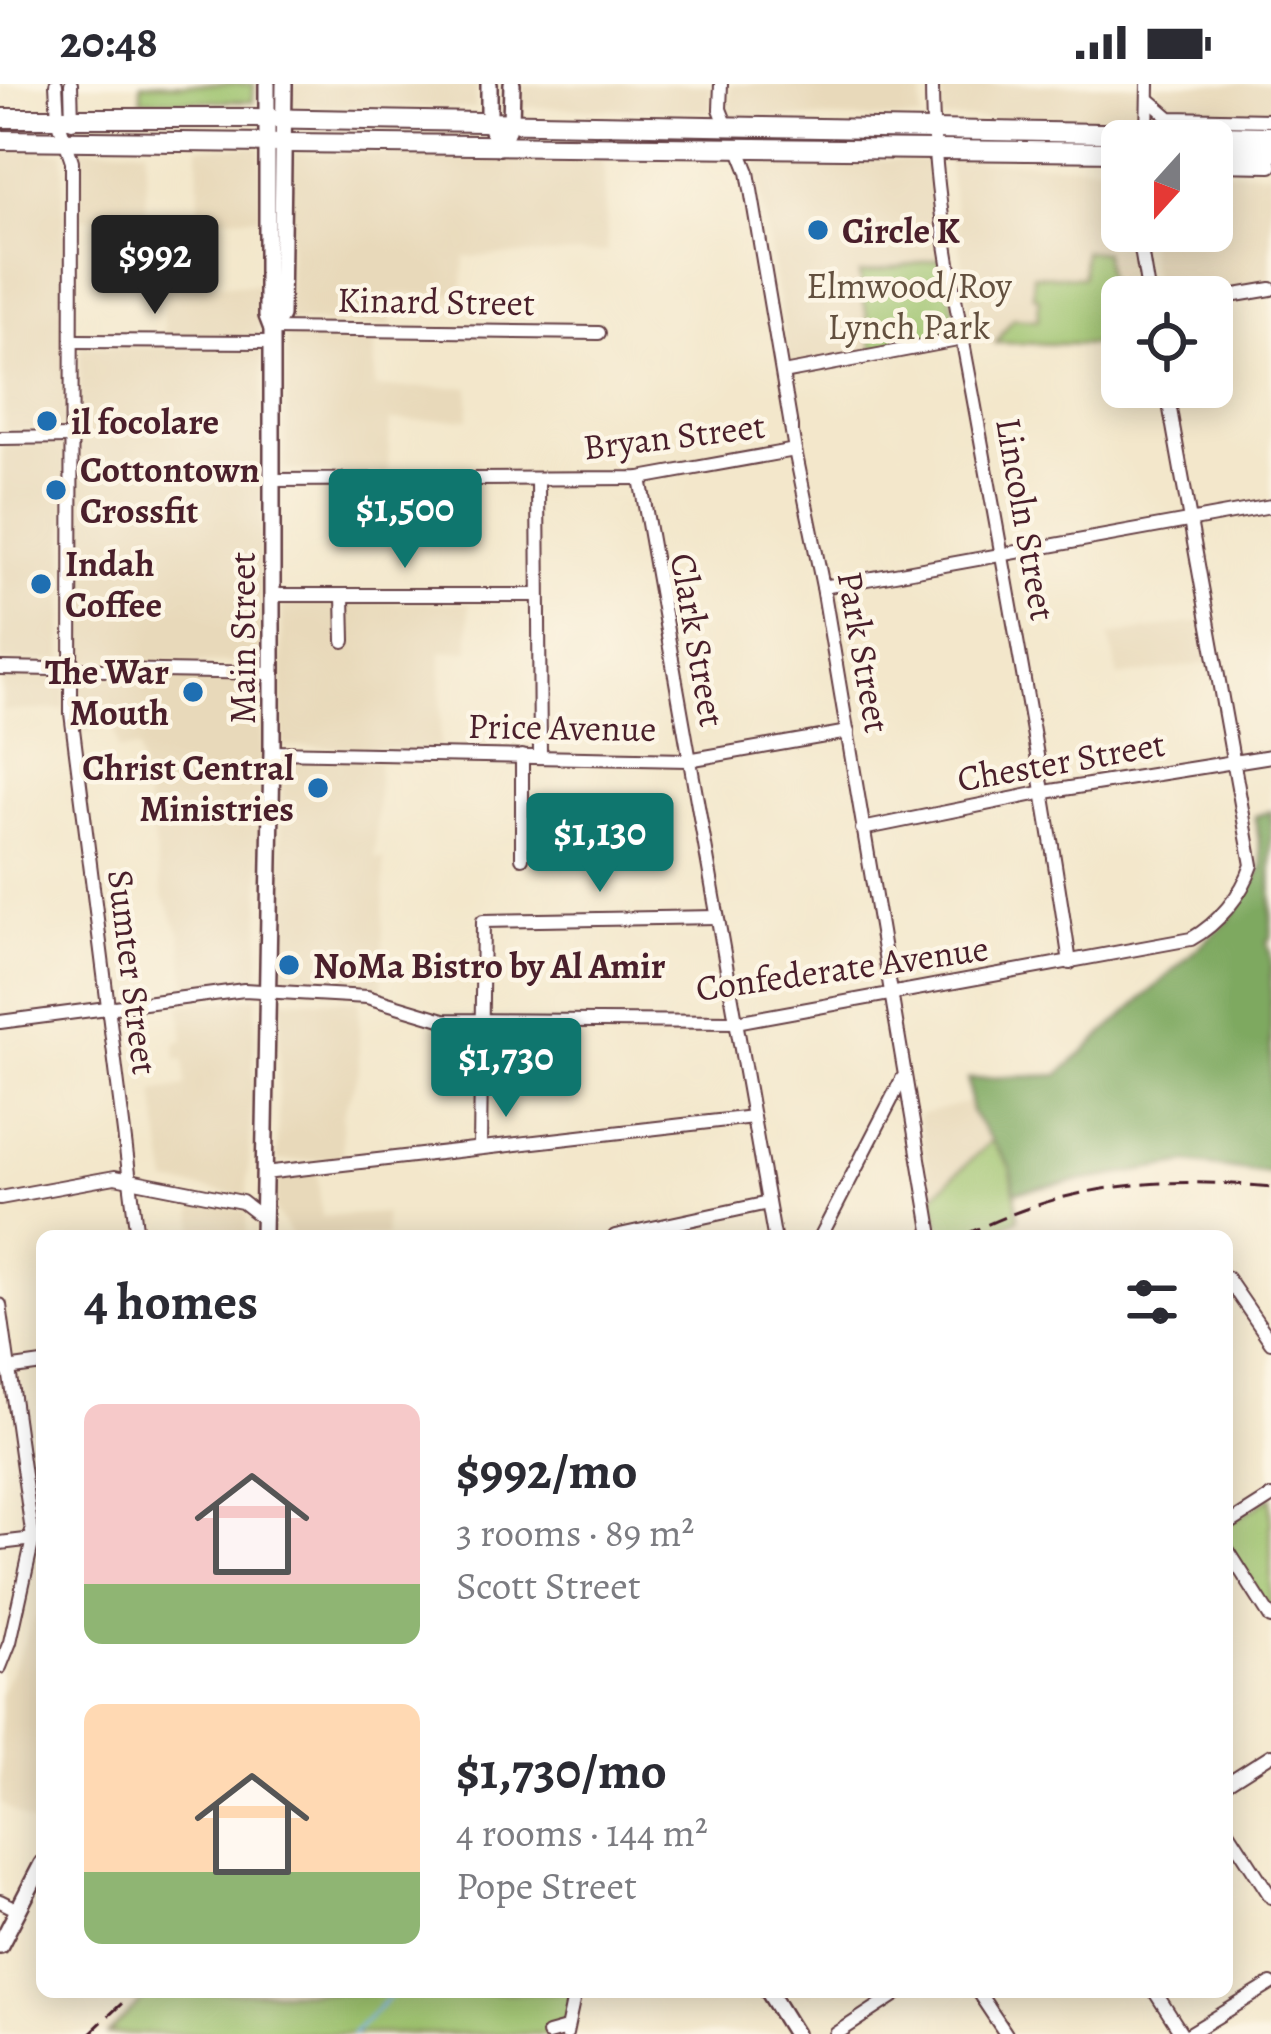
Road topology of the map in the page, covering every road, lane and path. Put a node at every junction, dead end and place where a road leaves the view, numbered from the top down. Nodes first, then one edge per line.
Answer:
1 (56, 84) edge
2 (71, 84) edge
3 (267, 84) edge
4 (284, 84) edge
5 (489, 84) edge
6 (512, 84) edge
7 (721, 84) edge
8 (932, 84) edge
9 (1148, 92) edge
10 (0, 118) edge
11 (275, 118) junction
12 (65, 119) junction
13 (1271, 120) edge
14 (489, 122) junction
15 (511, 122) junction
16 (726, 126) junction
17 (1271, 136) edge
18 (1233, 137) edge
19 (1101, 138) edge
20 (0, 140) edge
21 (68, 140) junction
22 (933, 140) junction
23 (274, 145) junction
24 (499, 147) junction
25 (740, 149) junction
26 (1101, 151) edge
27 (1233, 153) edge
28 (1271, 153) edge
29 (1233, 165) edge
30 (1271, 166) edge
31 (1271, 290) edge
32 (1233, 296) edge
33 (599, 333) dead end
34 (272, 335) junction
35 (963, 339) junction
36 (72, 341) junction
37 (783, 373) junction
38 (1170, 408) edge
39 (71, 437) junction
40 (0, 438) edge
41 (795, 450) junction
42 (640, 478) junction
43 (272, 480) junction
44 (538, 480) junction
45 (1271, 506) edge
46 (1191, 521) junction
47 (1002, 556) junction
48 (824, 587) junction
49 (272, 595) junction
50 (343, 595) junction
51 (538, 595) junction
52 (344, 641) dead end
53 (0, 668) edge
54 (70, 668) junction
55 (271, 673) junction
56 (848, 732) junction
57 (272, 752) junction
58 (522, 756) junction
59 (540, 756) junction
60 (1271, 756) edge
61 (688, 760) junction
62 (1233, 762) junction
63 (1045, 792) junction
64 (862, 829) junction
65 (522, 858) dead end
66 (717, 917) junction
67 (1070, 963) junction
68 (268, 990) junction
69 (890, 996) junction
70 (107, 1007) junction
71 (0, 1022) edge
72 (484, 1022) junction
73 (736, 1022) junction
74 (903, 1078) junction
75 (753, 1117) junction
76 (481, 1147) junction
77 (264, 1173) junction
78 (128, 1179) junction
79 (2, 1196) edge
80 (768, 1203) junction
81 (263, 1227) edge
82 (136, 1230) edge
83 (643, 1230) edge
84 (773, 1230) edge
85 (824, 1230) edge
86 (931, 1230) edge
87 (1233, 1287) edge
88 (0, 1305) edge
89 (1271, 1342) edge
90 (36, 1365) edge
91 (4, 1369) edge
92 (1271, 1497) edge
93 (1233, 1521) edge
94 (36, 1534) edge
95 (36, 1539) edge
96 (0, 1543) edge
97 (36, 1543) edge
98 (1233, 1558) edge
99 (1271, 1618) edge
100 (0, 1667) edge
101 (1271, 1755) edge
102 (1233, 1779) edge
103 (1233, 1838) edge
104 (36, 1875) edge
105 (1271, 1897) edge
106 (0, 1901) edge
107 (16, 1910) junction
108 (0, 1945) edge
109 (1271, 1984) edge
110 (574, 1998) edge
111 (773, 1998) edge
112 (891, 1998) edge
113 (983, 1998) edge
114 (1159, 1998) edge
115 (566, 2032) edge
116 (548, 2034) edge
117 (795, 2034) edge
118 (836, 2034) edge
119 (1006, 2034) edge
120 (1186, 2034) edge

1 - 12 street, Sumter Street
2 - 12 street, Sumter Street
3 - 11 main road, Main Street
4 - 11 main road, Main Street
5 - 14 main road
6 - 15 main road
7 - 16 street, Park Street
8 - 22 street, Lincoln Street
9 - 13 street
10 - 12 highway
11 - 12 highway
11 - 14 highway
11 - 23 main road, Main Street
12 - 21 street, Sumter Street
14 - 15 highway
14 - 24 main road
15 - 16 highway
15 - 24 main road
16 - 22 highway
16 - 25 street, Park Street
17 - 18 highway
19 - 22 highway
20 - 21 highway
21 - 23 highway
21 - 36 street, Sumter Street
22 - 25 highway
22 - 26 highway
22 - 35 street, Lincoln Street
23 - 24 highway
23 - 34 main road, Main Street
24 - 25 highway
25 - 37 street, Park Street
27 - 28 highway
29 - 30 street
31 - 32 street
33 - 34 street, Kinard Street
34 - 36 street, Kinard Street
34 - 43 main road, Main Street
35 - 37 street
35 - 47 street, Lincoln Street
36 - 39 street, Sumter Street
37 - 41 street, Park Street
38 - 46 street
39 - 40 street
39 - 54 street, Sumter Street
41 - 42 street, Bryan Street
41 - 48 street, Park Street
42 - 44 street, Bryan Street
42 - 61 street, Clark Street
43 - 44 street, Bryan Street
43 - 49 main road, Main Street
44 - 51 street
45 - 46 street
46 - 47 street
46 - 62 street
47 - 48 street
47 - 63 street, Lincoln Street
48 - 56 street, Park Street
49 - 50 street
49 - 55 main road, Main Street
50 - 51 street
50 - 52 street
51 - 59 street
53 - 54 street
54 - 55 street
54 - 70 street, Sumter Street
55 - 57 main road, Main Street
56 - 61 street, Price Avenue
56 - 64 street, Park Street
57 - 58 street, Price Avenue
57 - 68 main road, Main Street
58 - 59 street, Price Avenue
58 - 65 street
59 - 61 street, Price Avenue
60 - 62 street, Chester Street
61 - 66 street, Clark Street
62 - 63 street, Chester Street
62 - 67 street, Confederate Avenue
63 - 64 street, Chester Street
63 - 67 street, Lincoln Street
64 - 69 street, Park Street
66 - 72 street
66 - 73 street, Clark Street
67 - 69 street, Confederate Avenue
68 - 70 street, Confederate Avenue
68 - 72 street, Confederate Avenue
68 - 77 main road, Main Street
69 - 73 street, Confederate Avenue
69 - 74 street, Park Street
70 - 71 street, Confederate Avenue
70 - 78 street, Sumter Street
72 - 73 street, Confederate Avenue
72 - 76 street
73 - 75 street, Clark Street
74 - 85 street
74 - 86 street, Park Street
75 - 76 street
75 - 80 street, Clark Street
76 - 77 street
77 - 81 main road, Main Street
78 - 79 street
78 - 81 street
78 - 82 street, Sumter Street
80 - 83 street
80 - 84 street, Clark Street
87 - 89 street
88 - 91 street
90 - 91 street
91 - 94 street
92 - 93 street
95 - 96 street
97 - 100 street
98 - 99 street
101 - 102 street
103 - 105 street
104 - 107 main road
106 - 107 street
107 - 108 main road
109 - 120 street
110 - 115 street
111 - 117 main road
112 - 118 street
113 - 119 street
114 - 120 street
115 - 116 street

